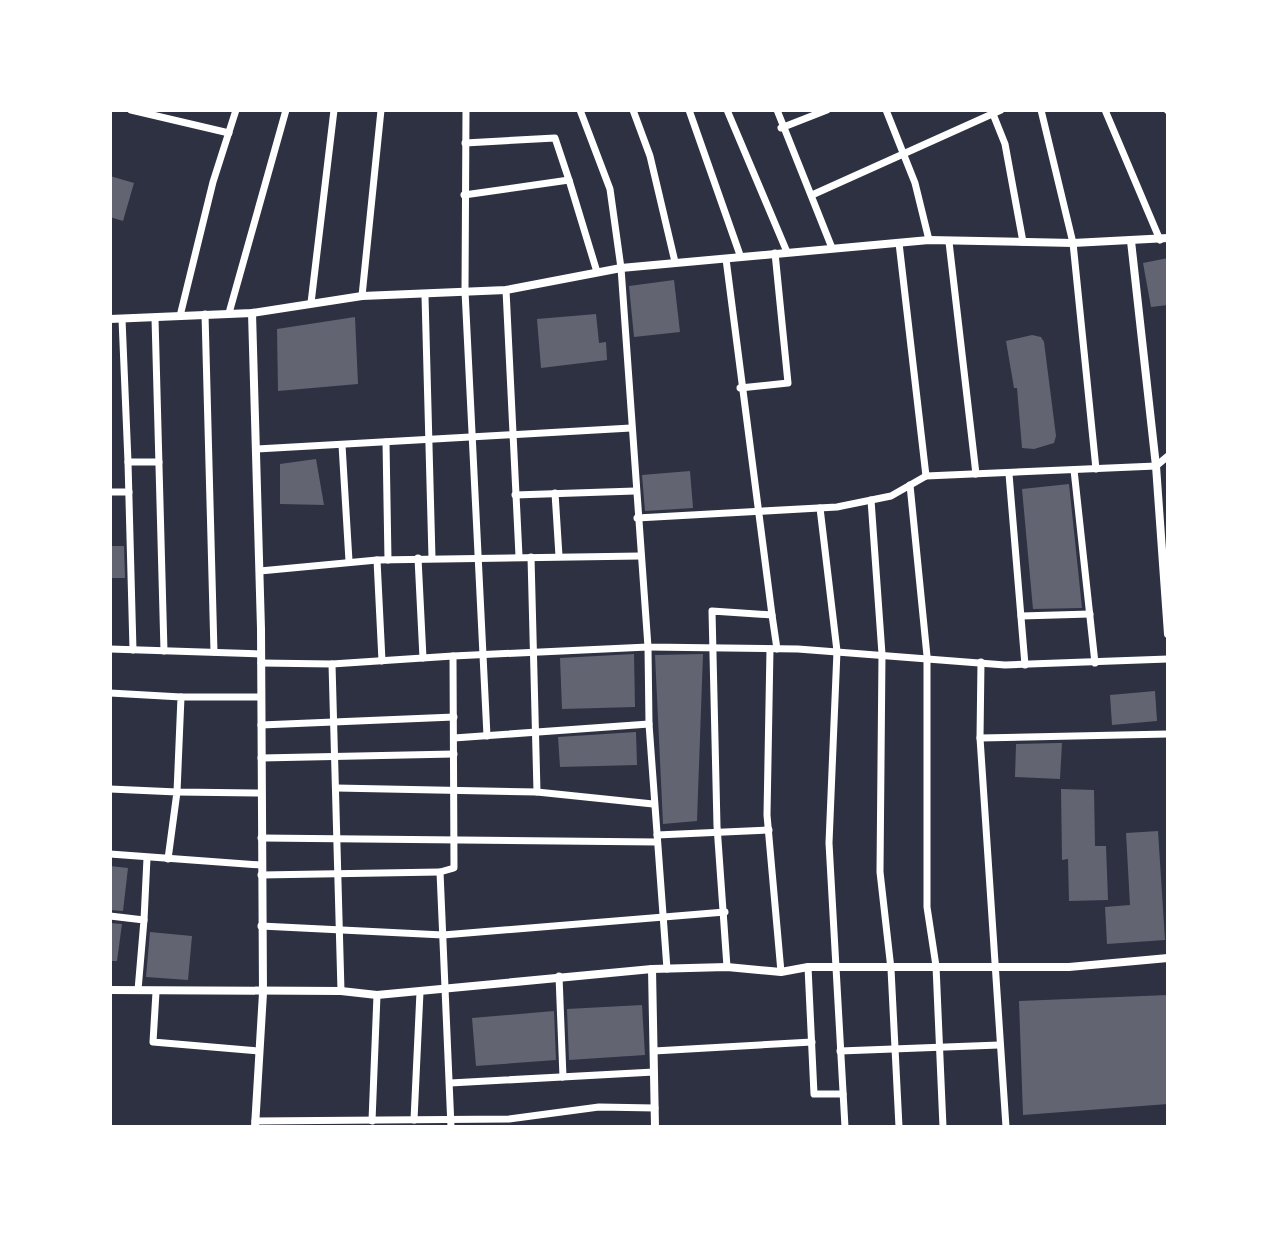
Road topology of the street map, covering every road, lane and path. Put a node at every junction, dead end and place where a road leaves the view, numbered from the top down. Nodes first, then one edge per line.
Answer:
1 (131, 110) edge
2 (236, 110) edge
3 (286, 110) edge
4 (334, 110) edge
5 (381, 110) edge
6 (466, 110) edge
7 (580, 110) edge
8 (633, 110) edge
9 (689, 110) edge
10 (727, 110) edge
11 (777, 110) edge
12 (827, 110) edge
13 (886, 110) edge
14 (1001, 110) edge
15 (1041, 110) edge
16 (1105, 110) edge
17 (993, 114) junction
18 (781, 128) junction
19 (229, 133) junction
20 (465, 143) junction
21 (902, 153) junction
22 (569, 180) junction
23 (464, 195) junction
24 (812, 195) junction
25 (1164, 239) edge
26 (929, 240) junction
27 (1131, 241) junction
28 (949, 242) junction
29 (1023, 242) junction
30 (899, 243) junction
31 (1073, 243) junction
32 (832, 248) junction
33 (787, 252) junction
34 (775, 253) junction
35 (740, 255) junction
36 (726, 259) junction
37 (675, 262) junction
38 (621, 268) junction
39 (597, 272) junction
40 (506, 290) junction
41 (465, 291) junction
42 (362, 296) junction
43 (425, 296) junction
44 (311, 303) junction
45 (229, 313) junction
46 (252, 313) junction
47 (205, 314) junction
48 (180, 316) junction
49 (155, 318) junction
50 (110, 319) edge
51 (122, 319) junction
52 (740, 388) junction
53 (631, 428) junction
54 (510, 435) junction
55 (471, 437) junction
56 (428, 440) junction
57 (386, 442) junction
58 (342, 445) junction
59 (257, 449) junction
60 (1168, 456) edge
61 (128, 462) junction
62 (159, 462) junction
63 (1156, 466) junction
64 (1096, 469) junction
65 (1074, 470) junction
66 (976, 474) junction
67 (1009, 474) junction
68 (926, 476) junction
69 (910, 485) junction
70 (635, 491) junction
71 (110, 492) edge
72 (129, 492) junction
73 (555, 493) junction
74 (515, 495) junction
75 (871, 500) junction
76 (820, 508) junction
77 (759, 511) junction
78 (637, 518) junction
79 (519, 556) junction
80 (559, 556) junction
81 (640, 556) junction
82 (478, 557) junction
83 (531, 557) junction
84 (418, 558) junction
85 (432, 558) junction
86 (377, 560) junction
87 (388, 560) junction
88 (349, 561) junction
89 (260, 571) junction
90 (1090, 614) junction
91 (772, 615) junction
92 (1021, 616) junction
93 (1168, 634) edge
94 (648, 647) junction
95 (110, 649) edge
96 (773, 649) junction
97 (133, 650) junction
98 (715, 650) junction
99 (164, 651) junction
100 (837, 651) junction
101 (214, 652) junction
102 (534, 652) junction
103 (882, 654) junction
104 (481, 655) junction
105 (453, 656) junction
106 (927, 656) junction
107 (261, 658) junction
108 (423, 658) junction
109 (1168, 659) edge
110 (382, 661) junction
111 (981, 662) junction
112 (1095, 663) junction
113 (332, 664) junction
114 (1025, 665) junction
115 (110, 693) edge
116 (181, 697) junction
117 (261, 697) junction
118 (454, 717) junction
119 (334, 722) junction
120 (649, 724) junction
121 (261, 725) junction
122 (535, 732) junction
123 (1168, 734) edge
124 (487, 736) junction
125 (454, 738) junction
126 (980, 738) junction
127 (454, 754) junction
128 (261, 758) junction
129 (335, 759) junction
130 (336, 788) junction
131 (110, 789) edge
132 (454, 790) junction
133 (177, 792) junction
134 (537, 792) junction
135 (261, 793) junction
136 (653, 804) junction
137 (769, 830) junction
138 (717, 832) junction
139 (261, 838) junction
140 (657, 838) junction
141 (338, 840) junction
142 (454, 842) junction
143 (110, 854) edge
144 (147, 858) junction
145 (168, 859) junction
146 (261, 865) junction
147 (440, 872) junction
148 (339, 874) junction
149 (261, 875) junction
150 (725, 912) junction
151 (110, 916) edge
152 (663, 918) junction
153 (144, 920) junction
154 (261, 926) junction
155 (340, 929) junction
156 (443, 935) junction
157 (1168, 958) edge
158 (936, 966) junction
159 (993, 966) junction
160 (727, 967) junction
161 (808, 967) junction
162 (652, 969) junction
163 (667, 969) junction
164 (833, 969) junction
165 (891, 969) junction
166 (781, 972) junction
167 (559, 976) junction
168 (110, 990) edge
169 (138, 990) junction
170 (341, 991) junction
171 (447, 991) junction
172 (156, 992) junction
173 (420, 992) junction
174 (263, 993) junction
175 (377, 995) junction
176 (812, 1042) junction
177 (999, 1045) junction
178 (939, 1047) junction
179 (895, 1049) junction
180 (258, 1051) junction
181 (654, 1051) junction
182 (840, 1051) junction
183 (654, 1072) junction
184 (563, 1077) junction
185 (450, 1083) junction
186 (843, 1094) junction
187 (655, 1108) junction
188 (414, 1120) junction
189 (372, 1121) junction
190 (255, 1124) edge
191 (451, 1124) edge
192 (655, 1127) edge
193 (845, 1127) edge
194 (899, 1127) edge
195 (943, 1127) edge
196 (1006, 1127) edge

1 - 19 street
2 - 19 street
3 - 45 street
4 - 44 street
5 - 42 street
6 - 20 street
7 - 38 street
8 - 37 street
9 - 35 street
10 - 33 street
11 - 18 street
12 - 18 street
13 - 21 street
14 - 17 street
15 - 31 street
16 - 25 street
17 - 21 street
17 - 29 street
18 - 24 street
19 - 48 street
20 - 22 street
20 - 23 street
21 - 24 street
21 - 26 street
22 - 23 street
22 - 39 street
23 - 41 street
24 - 32 street
25 - 27 street
26 - 28 street
26 - 30 street
27 - 31 street
27 - 63 street
28 - 29 street
28 - 66 street
29 - 31 street
30 - 32 street
30 - 68 street
31 - 64 street
32 - 33 street
33 - 34 street
34 - 35 street
34 - 52 street
35 - 36 street
36 - 37 street
36 - 52 street
37 - 38 street
38 - 39 street
38 - 53 street
39 - 40 street
40 - 41 street
40 - 54 street
41 - 43 street
41 - 55 street
42 - 43 street
42 - 44 street
43 - 56 street
44 - 46 street
45 - 46 street
45 - 47 street
46 - 59 street
47 - 48 street
47 - 101 street
48 - 49 street
49 - 51 street
49 - 62 street
50 - 51 street
51 - 61 street
52 - 77 street
53 - 54 street
53 - 70 street
54 - 55 street
54 - 74 street
55 - 56 street
55 - 82 street
56 - 57 street
56 - 85 street
57 - 58 street
57 - 87 street
58 - 59 street
58 - 88 street
59 - 89 street
60 - 63 street
61 - 62 street
61 - 72 street
62 - 99 street
63 - 64 street
63 - 93 street
64 - 65 street
65 - 67 street
65 - 90 street
66 - 67 street
66 - 68 street
67 - 92 street
68 - 69 street
69 - 75 street
69 - 106 street
70 - 73 street
70 - 78 street
71 - 72 street
72 - 97 street
73 - 74 street
73 - 80 street
74 - 79 street
75 - 76 street
75 - 103 street
76 - 77 street
76 - 100 street
77 - 78 street
77 - 91 street
78 - 81 street
79 - 82 street
79 - 83 street
80 - 81 street
80 - 83 street
81 - 94 street
82 - 85 street
82 - 104 street
83 - 102 street
84 - 85 street
84 - 87 street
84 - 108 street
86 - 87 street
86 - 88 street
86 - 110 street
88 - 89 street
89 - 107 street
90 - 92 street
90 - 112 street
91 - 96 street
91 - 98 street
92 - 114 street
94 - 98 street
94 - 102 street
94 - 120 street
95 - 97 street
96 - 98 street
96 - 100 street
96 - 137 street
97 - 99 street
98 - 138 street
99 - 101 street
100 - 103 street
100 - 164 street
101 - 107 street
102 - 104 street
102 - 122 street
103 - 106 street
103 - 165 street
104 - 105 street
104 - 124 street
105 - 108 street
105 - 118 street
106 - 111 street
106 - 158 street
107 - 113 street
107 - 117 street
108 - 110 street
109 - 112 street
110 - 113 street
111 - 114 street
111 - 126 street
112 - 114 street
113 - 119 street
115 - 116 street
116 - 117 street
116 - 133 street
117 - 121 street
118 - 119 street
118 - 125 street
119 - 121 street
119 - 129 street
120 - 122 street
120 - 136 street
121 - 128 street
122 - 124 street
122 - 134 street
123 - 126 street
124 - 125 street
125 - 127 street
126 - 159 street
127 - 129 street
127 - 132 street
128 - 129 street
128 - 135 street
129 - 130 street
130 - 132 street
130 - 141 street
131 - 133 street
132 - 134 street
132 - 142 street
133 - 135 street
133 - 145 street
134 - 136 street
135 - 139 street
136 - 140 street
137 - 138 street
137 - 166 street
138 - 140 street
138 - 150 street
139 - 141 street
139 - 146 street
140 - 142 street
140 - 152 street
141 - 142 street
141 - 148 street
142 - 147 street
143 - 144 street
144 - 145 street
144 - 153 street
145 - 146 street
146 - 149 street
147 - 148 street
147 - 156 street
148 - 149 street
148 - 155 street
149 - 154 street
150 - 152 street
150 - 160 street
151 - 153 street
152 - 156 street
152 - 163 street
153 - 169 street
154 - 155 street
154 - 174 street
155 - 156 street
155 - 170 street
156 - 171 street
157 - 159 street
158 - 159 street
158 - 165 street
158 - 178 street
159 - 177 street
160 - 163 street
160 - 166 street
161 - 164 street
161 - 166 street
161 - 176 street
162 - 163 street
162 - 167 street
162 - 181 street
164 - 165 street
164 - 182 street
165 - 179 street
167 - 171 street
167 - 184 street
168 - 169 street
169 - 172 street
170 - 174 street
170 - 175 street
171 - 173 street
171 - 185 street
172 - 174 street
172 - 180 street
173 - 175 street
173 - 188 street
174 - 180 street
175 - 189 street
176 - 181 street
176 - 186 street
177 - 178 street
177 - 196 street
178 - 179 street
178 - 195 street
179 - 182 street
179 - 194 street
180 - 190 street
181 - 183 street
182 - 186 street
183 - 184 street
183 - 187 street
184 - 185 street
185 - 191 street
186 - 193 street
187 - 191 street
187 - 192 street
188 - 189 street
188 - 191 street
189 - 190 street

